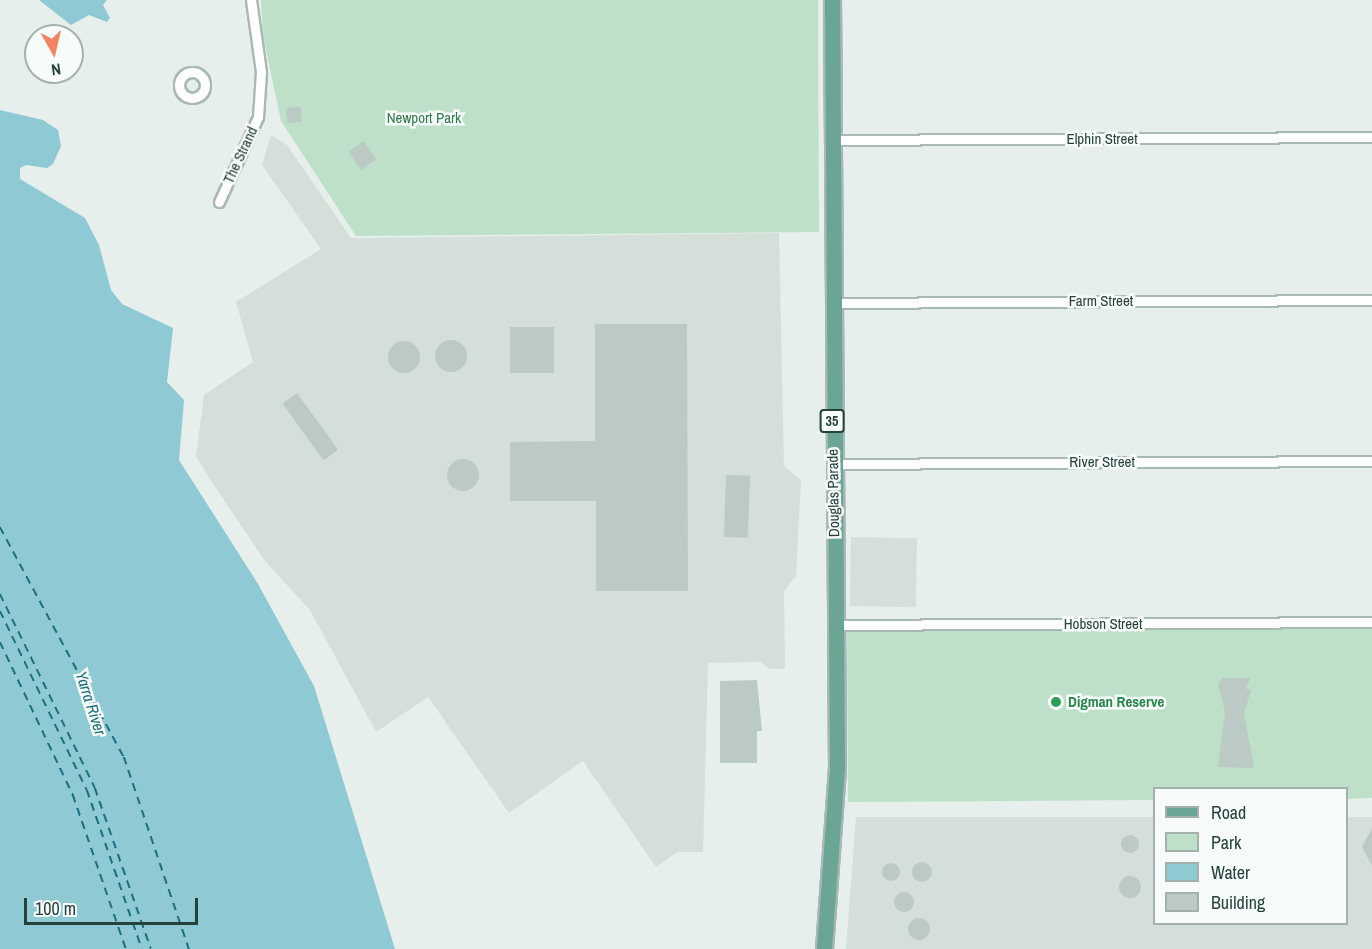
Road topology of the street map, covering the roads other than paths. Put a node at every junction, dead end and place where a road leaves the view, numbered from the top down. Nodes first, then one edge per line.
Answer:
1 (250, 0) edge
2 (832, 0) edge
3 (1372, 137) edge
4 (832, 140) junction
5 (219, 202) dead end
6 (1372, 300) edge
7 (831, 303) junction
8 (1372, 461) edge
9 (832, 464) junction
10 (1372, 622) edge
11 (834, 625) junction
12 (824, 949) edge

1 - 5 street, The Strand
2 - 4 main road, Douglas Parade / 35
3 - 4 street, Elphin Street
4 - 7 main road, Douglas Parade / 35
6 - 7 street, Farm Street
7 - 9 main road, Douglas Parade / 35
8 - 9 street, River Street
9 - 11 main road, Douglas Parade / 35
10 - 11 street, Hobson Street
11 - 12 main road, Douglas Parade / 35

